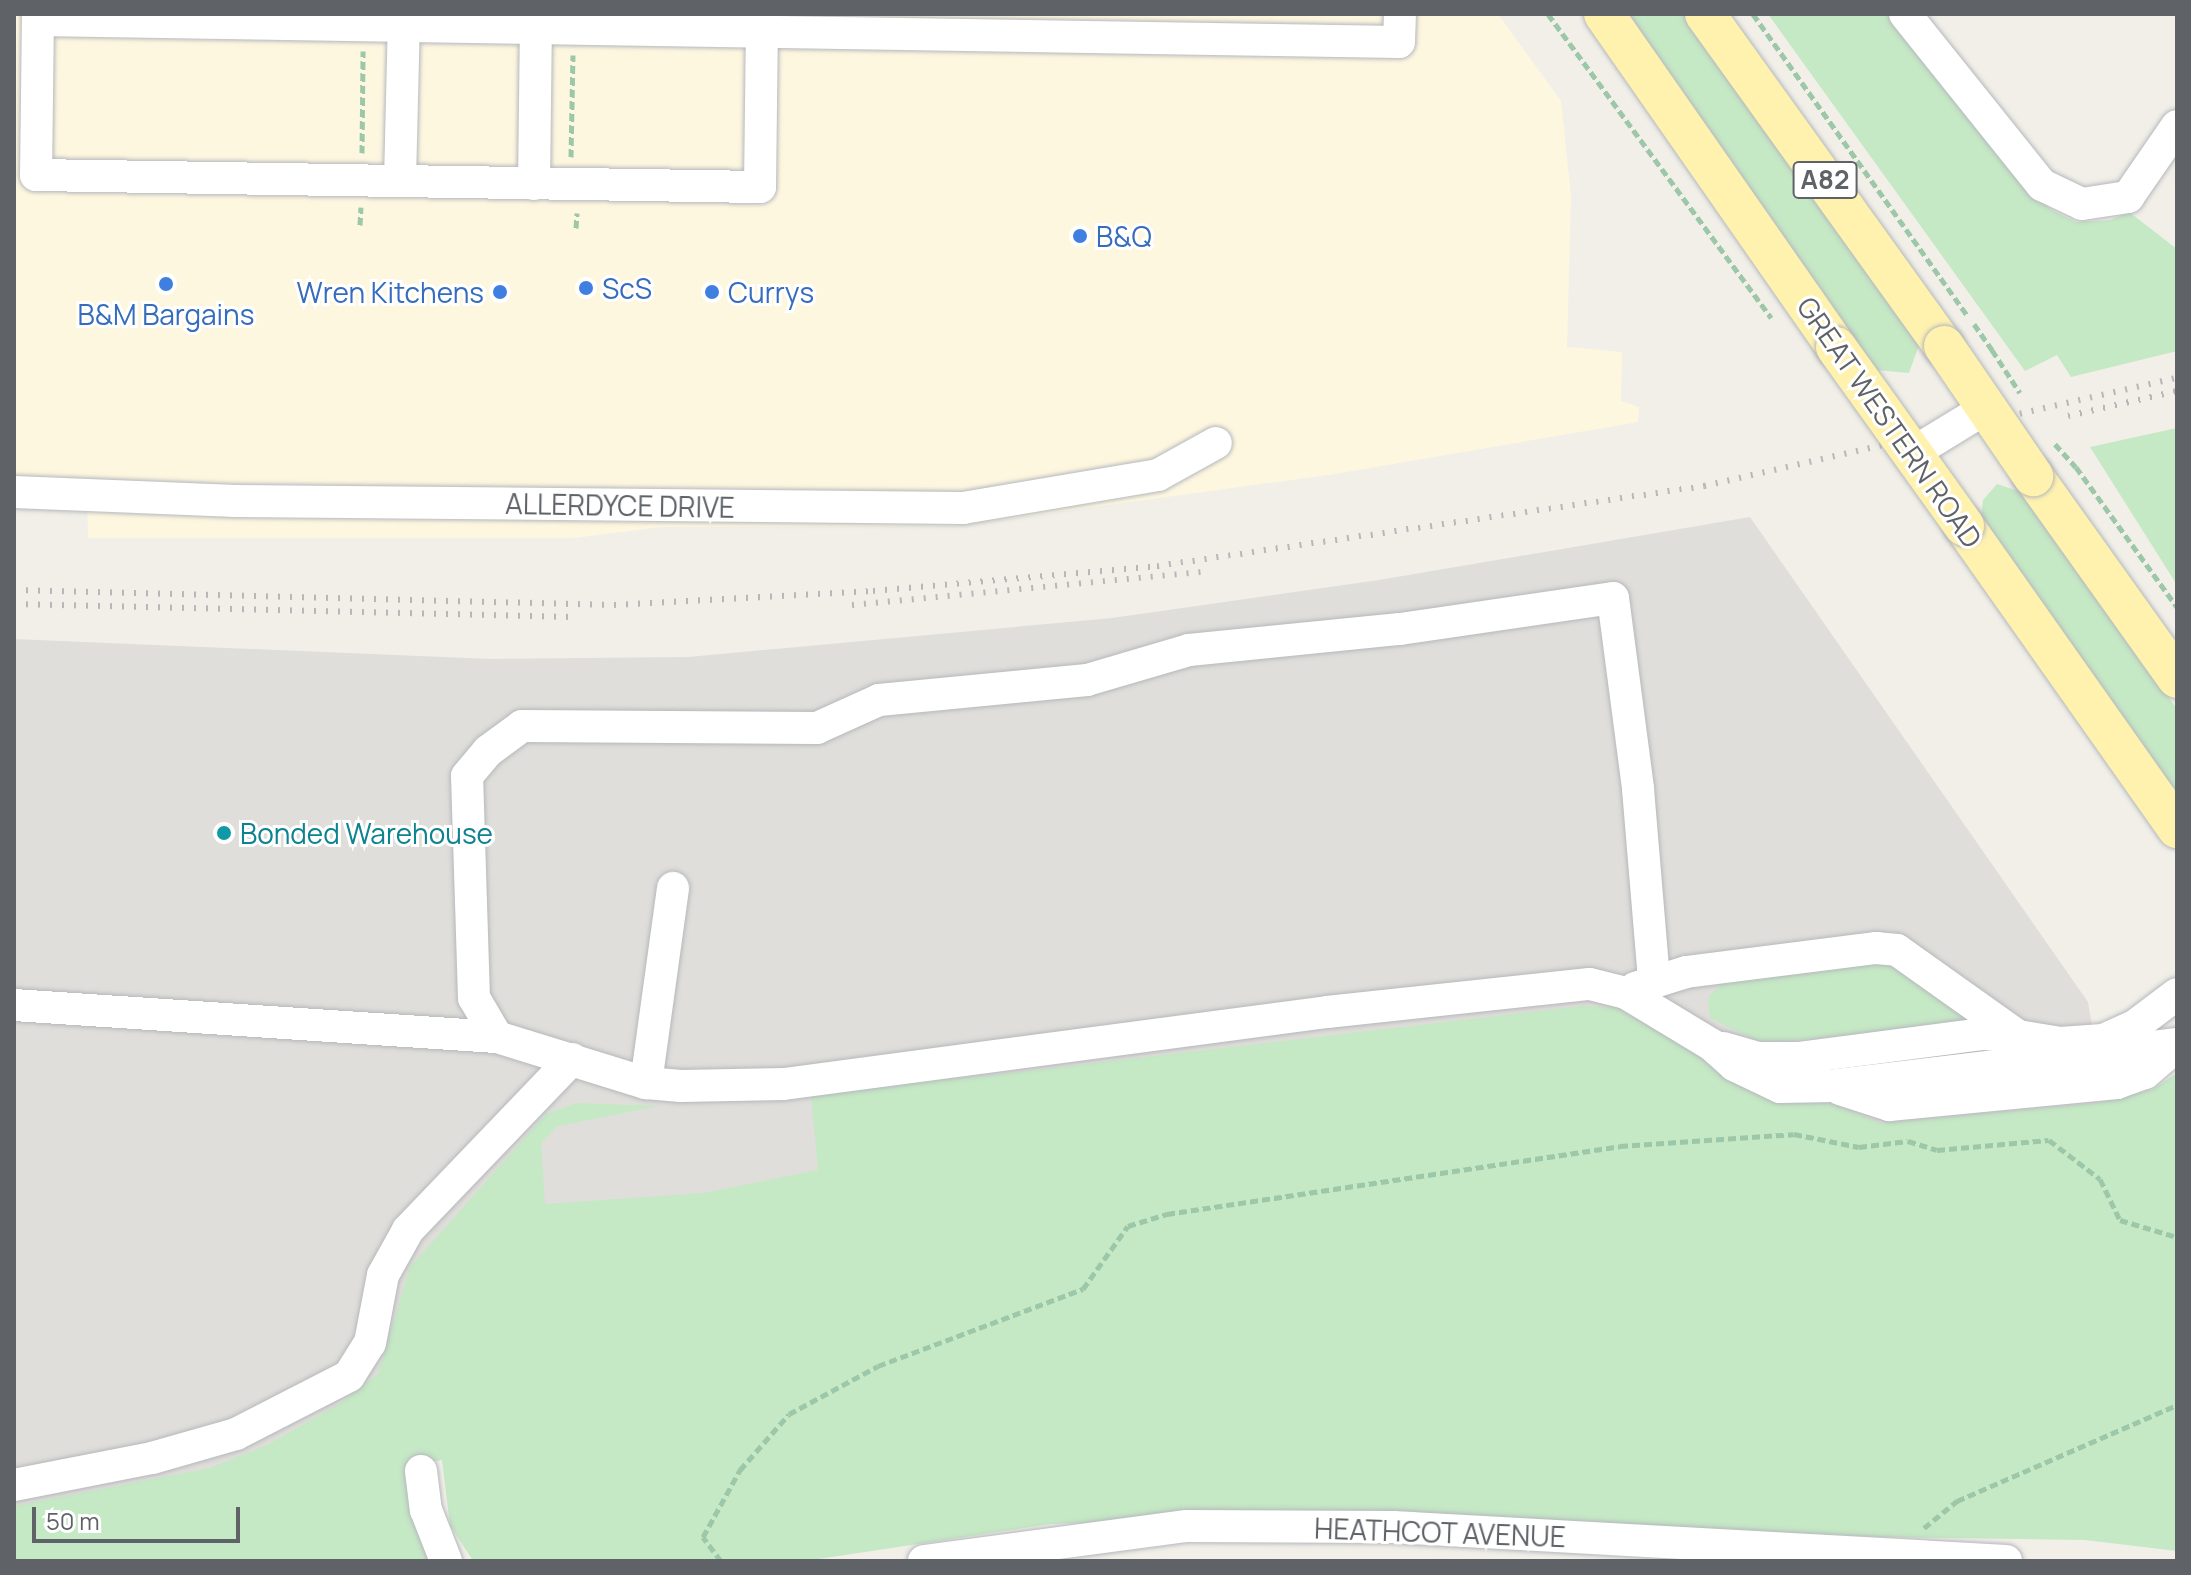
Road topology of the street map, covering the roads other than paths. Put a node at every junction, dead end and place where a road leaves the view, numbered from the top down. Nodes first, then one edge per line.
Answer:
1 (1400, 14) edge
2 (1604, 14) edge
3 (1705, 14) edge
4 (1905, 14) edge
5 (38, 17) edge
6 (404, 20) edge
7 (536, 21) edge
8 (895, 24) edge
9 (762, 31) junction
10 (2177, 126) edge
11 (400, 181) junction
12 (534, 184) junction
13 (2005, 402) junction
14 (1216, 443) dead end
15 (1911, 454) junction
16 (14, 492) edge
17 (2177, 678) edge
18 (2177, 828) edge
19 (673, 888) dead end
20 (1640, 986) junction
21 (2175, 990) edge
22 (14, 1005) edge
23 (2018, 1036) junction
24 (497, 1037) junction
25 (1712, 1045) junction
26 (2177, 1045) edge
27 (572, 1059) junction
28 (646, 1083) junction
29 (421, 1471) dead end
30 (14, 1485) edge
31 (446, 1561) edge
32 (924, 1561) edge
33 (2006, 1561) edge

1 - 8 street
2 - 15 main road, GREAT WESTERN ROAD, bridge
3 - 13 main road, A82, bridge
4 - 10 street
5 - 6 street
5 - 11 street
6 - 7 street
6 - 11 street
7 - 9 street
7 - 12 street
8 - 9 street
9 - 12 street
11 - 12 street
13 - 15 street, bridge
13 - 17 main road, A82, bridge
14 - 16 street, ALLERDYCE DRIVE
15 - 18 main road, GREAT WESTERN ROAD, bridge
19 - 28 street
20 - 23 street
20 - 24 street
20 - 25 street
20 - 28 street
21 - 23 street
22 - 24 street
23 - 25 street
24 - 27 street
25 - 26 street
27 - 28 street
27 - 30 street
29 - 31 street
32 - 33 street, HEATHCOT AVENUE

